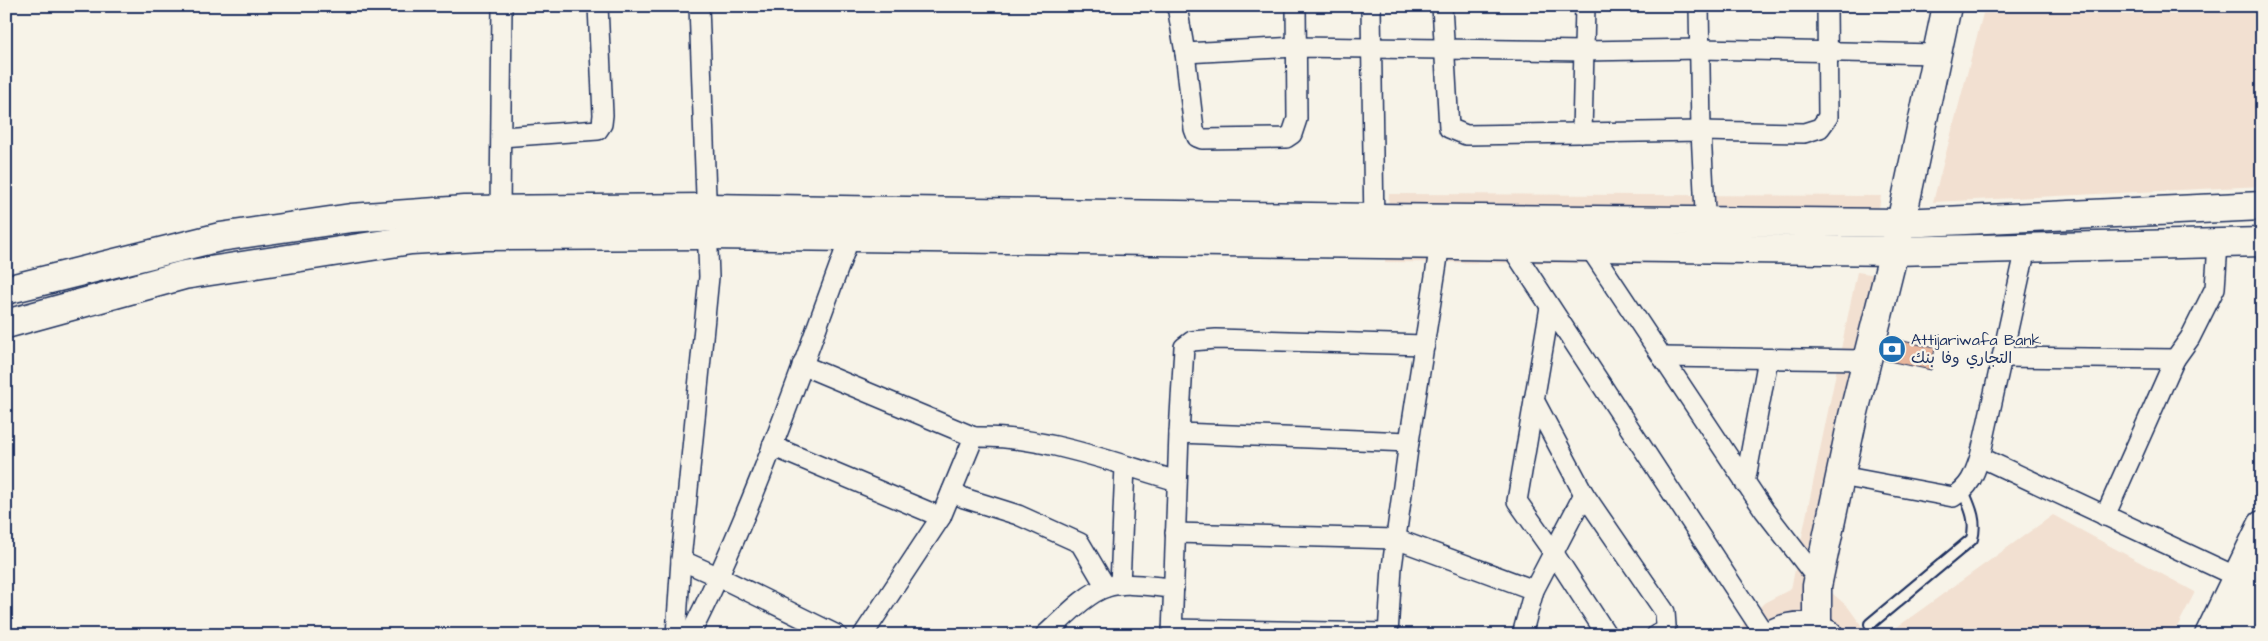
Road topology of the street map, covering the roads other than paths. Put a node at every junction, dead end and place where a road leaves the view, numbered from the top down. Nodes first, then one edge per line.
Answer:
1 (502, 6) edge
2 (598, 6) edge
3 (699, 6) edge
4 (1177, 6) edge
5 (1296, 6) edge
6 (1371, 6) edge
7 (1442, 6) edge
8 (1585, 6) edge
9 (1699, 6) edge
10 (1827, 6) edge
11 (1947, 6) edge
12 (1296, 47) junction
13 (1372, 49) junction
14 (1700, 49) junction
15 (1446, 50) junction
16 (1584, 51) junction
17 (1827, 52) junction
18 (1185, 53) junction
19 (1937, 54) junction
20 (1701, 131) junction
21 (1582, 133) junction
22 (501, 137) junction
23 (2262, 206) edge
24 (707, 208) junction
25 (500, 210) junction
26 (1706, 222) junction
27 (1901, 223) junction
28 (1374, 231) junction
29 (708, 235) junction
30 (850, 237) junction
31 (2262, 242) edge
32 (1440, 244) junction
33 (2218, 244) junction
34 (178, 246) junction
35 (1510, 246) junction
36 (1589, 247) junction
37 (2026, 248) junction
38 (1706, 249) junction
39 (1894, 251) junction
40 (184, 275) junction
41 (6, 290) edge
42 (1550, 307) junction
43 (6, 324) edge
44 (1425, 345) junction
45 (1662, 357) junction
46 (2002, 357) junction
47 (1768, 359) junction
48 (2175, 359) junction
49 (1865, 360) junction
50 (802, 365) junction
51 (1534, 400) junction
52 (1179, 433) junction
53 (974, 437) junction
54 (1409, 442) junction
55 (772, 446) junction
56 (1980, 457) junction
57 (1125, 466) junction
58 (1840, 476) junction
59 (1177, 481) junction
60 (1746, 483) junction
61 (952, 491) junction
62 (1963, 491) junction
63 (1584, 494) junction
64 (2105, 516) junction
65 (941, 517) junction
66 (2262, 525) edge
67 (1176, 533) junction
68 (1396, 539) junction
69 (1554, 552) junction
70 (681, 560) junction
71 (719, 577) junction
72 (2249, 581) edge
73 (1818, 583) junction
74 (1113, 586) junction
75 (1174, 588) junction
76 (1534, 590) junction
77 (1870, 624) dead end
78 (1815, 629) edge
79 (1172, 632) edge
80 (1265, 633) edge
81 (1388, 634) edge
82 (676, 635) edge
83 (690, 635) edge
84 (837, 635) edge
85 (863, 635) edge
86 (1045, 635) edge
87 (1522, 635) edge
88 (1607, 635) edge
89 (1656, 635) edge
90 (1765, 635) edge
91 (1770, 635) edge
92 (2209, 635) edge
93 (2235, 635) edge

1 - 22 street
2 - 22 street
3 - 24 street
4 - 18 street
5 - 12 street
6 - 13 street
7 - 15 street
8 - 16 street
9 - 14 street
10 - 17 street
11 - 19 main road
12 - 13 street
12 - 18 street
12 - 18 street
13 - 15 street
13 - 28 street
14 - 16 street
14 - 17 street
14 - 20 street
15 - 16 street
15 - 21 street
16 - 21 street
17 - 19 street
17 - 20 street
19 - 27 main road
20 - 21 street
20 - 26 street
22 - 25 street
23 - 27 main road
24 - 25 main road
24 - 28 main road
24 - 29 street
25 - 34 main road
26 - 27 main road
26 - 28 main road
26 - 38 street
27 - 39 main road
28 - 30 main road
28 - 32 main road
29 - 30 main road
29 - 40 main road
29 - 70 street
30 - 50 street
31 - 33 main road
32 - 35 main road
32 - 44 street
33 - 37 main road
33 - 48 street
34 - 40 main road
34 - 41 main road
35 - 36 main road
35 - 42 street
36 - 38 main road
36 - 45 street
37 - 39 main road
37 - 46 street
38 - 39 main road
39 - 49 main road
40 - 43 main road
42 - 51 street
42 - 90 street
44 - 52 street
44 - 54 street
45 - 47 street
45 - 60 street
46 - 48 street
46 - 56 street
47 - 49 street
47 - 60 street
48 - 64 street
49 - 58 main road
50 - 53 street
50 - 55 street
51 - 63 street
51 - 69 street
52 - 54 street
52 - 59 street
53 - 57 street
53 - 61 street
54 - 68 street
55 - 65 street
55 - 71 street
56 - 62 street
56 - 64 street
57 - 59 street
57 - 74 street
58 - 62 street
58 - 73 main road
59 - 67 street
60 - 73 street
61 - 65 street
61 - 74 street
62 - 77 lane
63 - 69 street
63 - 89 street
64 - 72 street
65 - 85 street
66 - 72 main road
67 - 68 street
67 - 75 street
68 - 76 street
68 - 81 street
69 - 76 street
69 - 88 street
70 - 71 street
70 - 82 street
71 - 83 street
71 - 84 street
72 - 92 main road
72 - 93 main road
73 - 78 main road
74 - 75 street
74 - 86 street
75 - 79 street
76 - 87 street
78 - 91 main road
79 - 80 street
80 - 81 street

